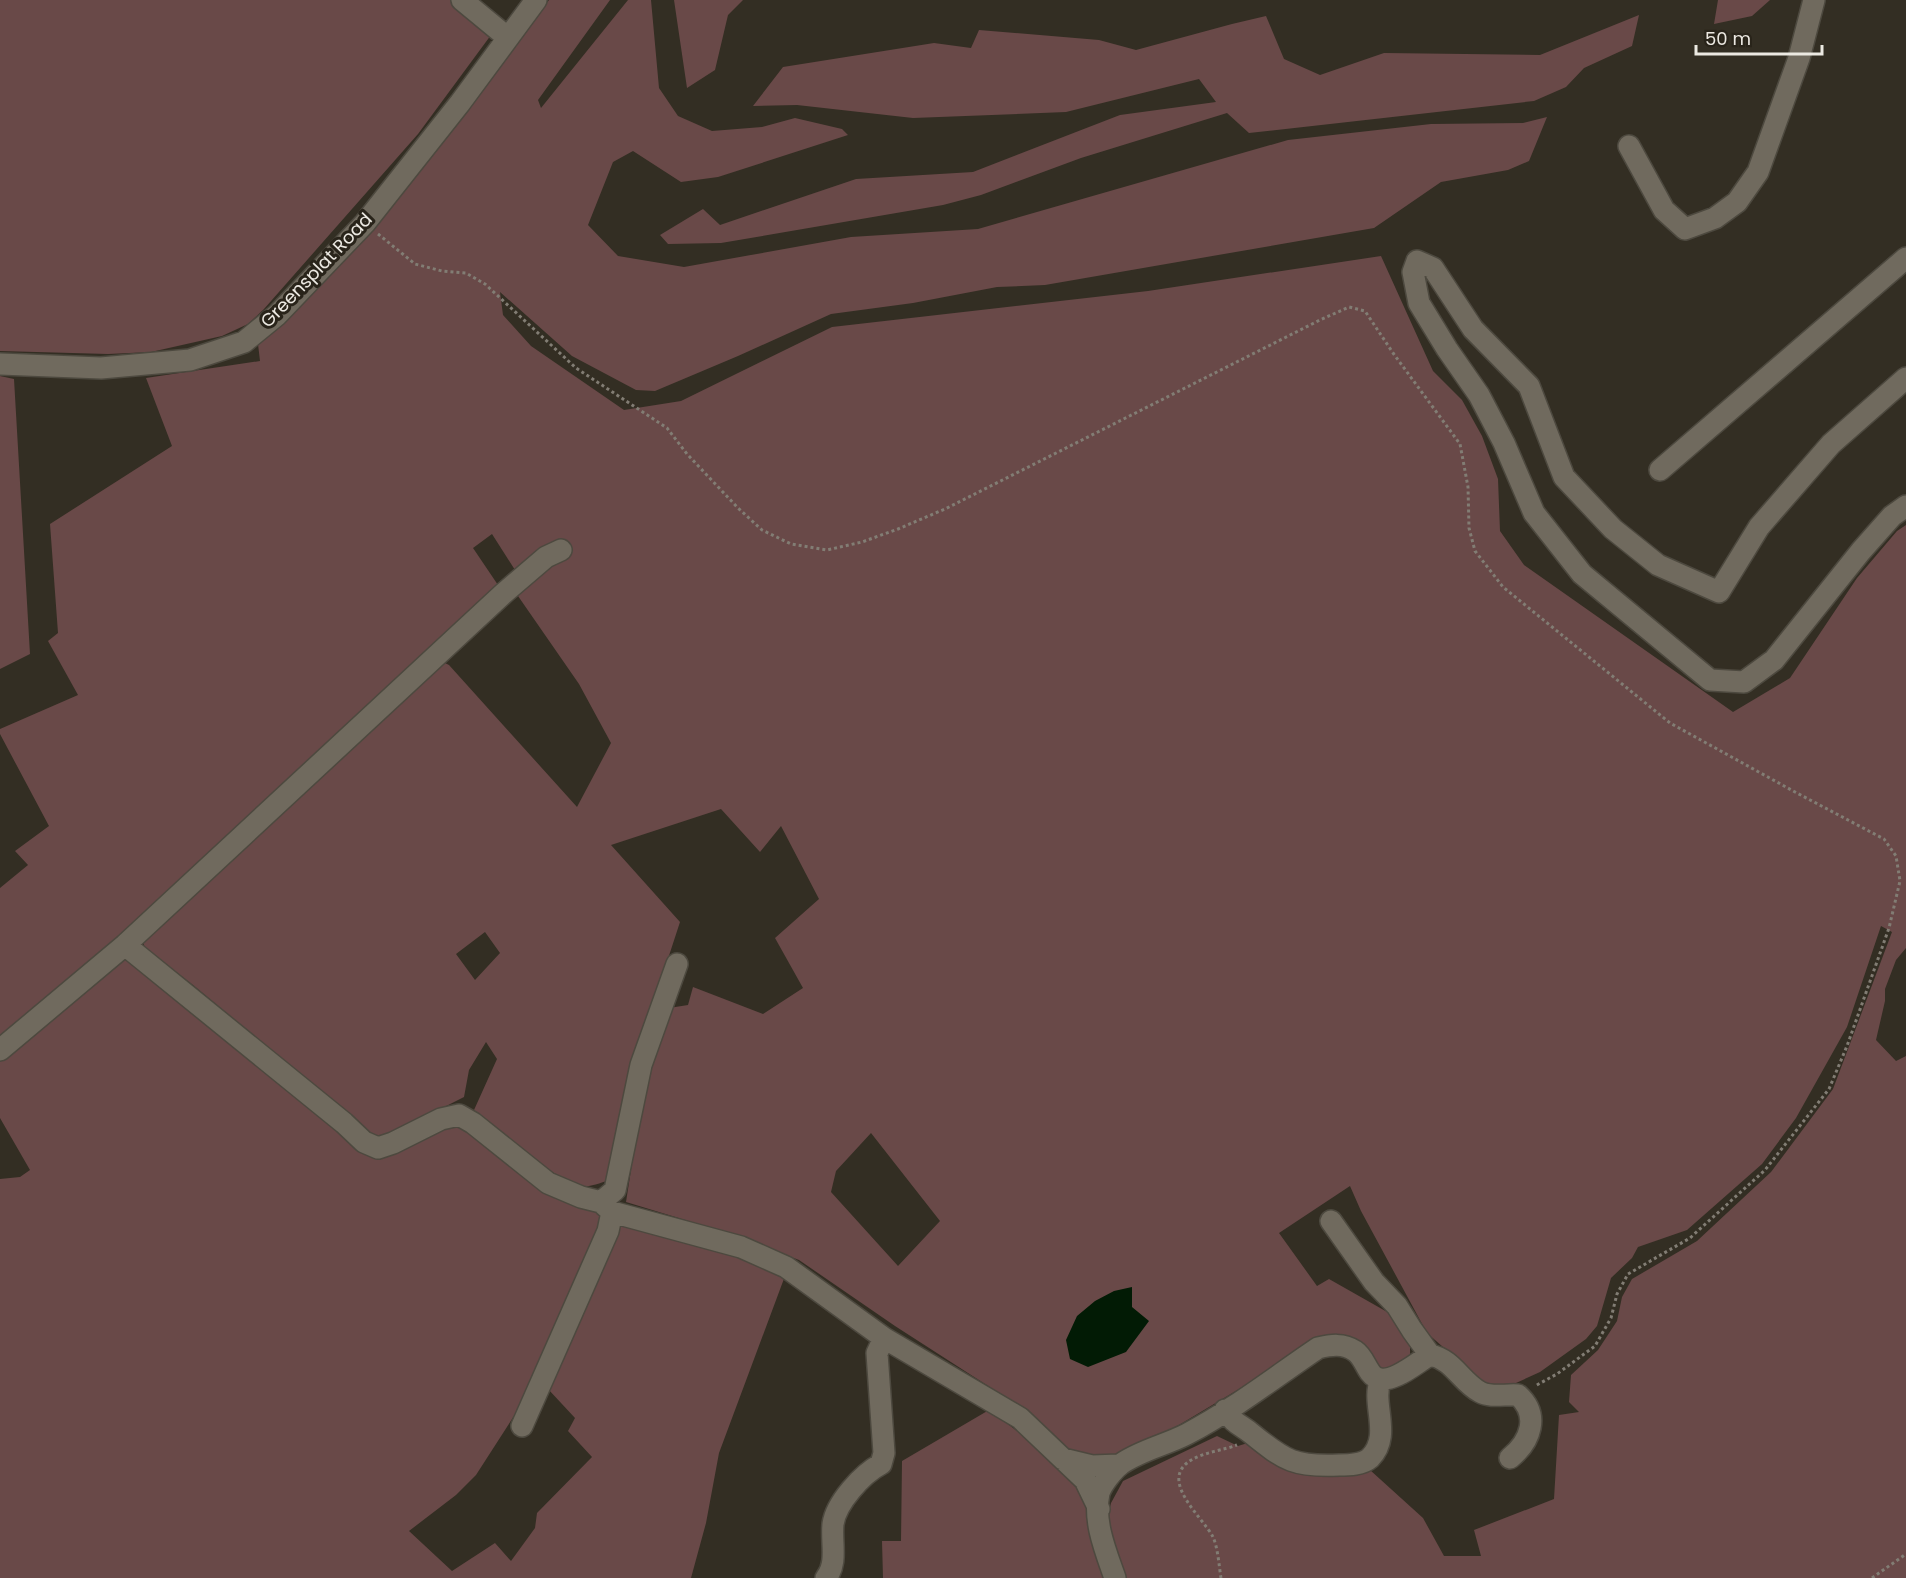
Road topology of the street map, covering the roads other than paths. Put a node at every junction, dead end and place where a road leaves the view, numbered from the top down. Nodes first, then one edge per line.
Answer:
1 (462, 0) edge
2 (536, 0) edge
3 (1814, 0) edge
4 (508, 38) junction
5 (1629, 146) dead end
6 (1906, 258) edge
7 (0, 364) edge
8 (1906, 378) edge
9 (1660, 470) dead end
10 (1906, 506) edge
11 (561, 550) dead end
12 (125, 945) junction
13 (677, 964) dead end
14 (0, 1050) edge
15 (606, 1207) junction
16 (1331, 1221) dead end
17 (884, 1338) junction
18 (1430, 1354) junction
19 (1381, 1379) junction
20 (1225, 1410) junction
21 (522, 1426) dead end
22 (1062, 1458) junction
23 (1510, 1458) dead end
24 (1119, 1466) junction
25 (1099, 1509) junction
26 (826, 1578) edge
27 (1115, 1578) edge

1 - 4 street
2 - 4 street, Greensplat Road
3 - 5 street
4 - 7 street, Greensplat Road
6 - 9 street
8 - 10 street
11 - 12 street
12 - 14 street
12 - 15 street
13 - 15 street
15 - 17 street
15 - 21 street
16 - 18 street
17 - 22 street
17 - 26 street
18 - 19 street
18 - 23 street
19 - 20 street
19 - 20 street
20 - 24 street
22 - 24 street
22 - 25 street
24 - 25 street
25 - 27 street

